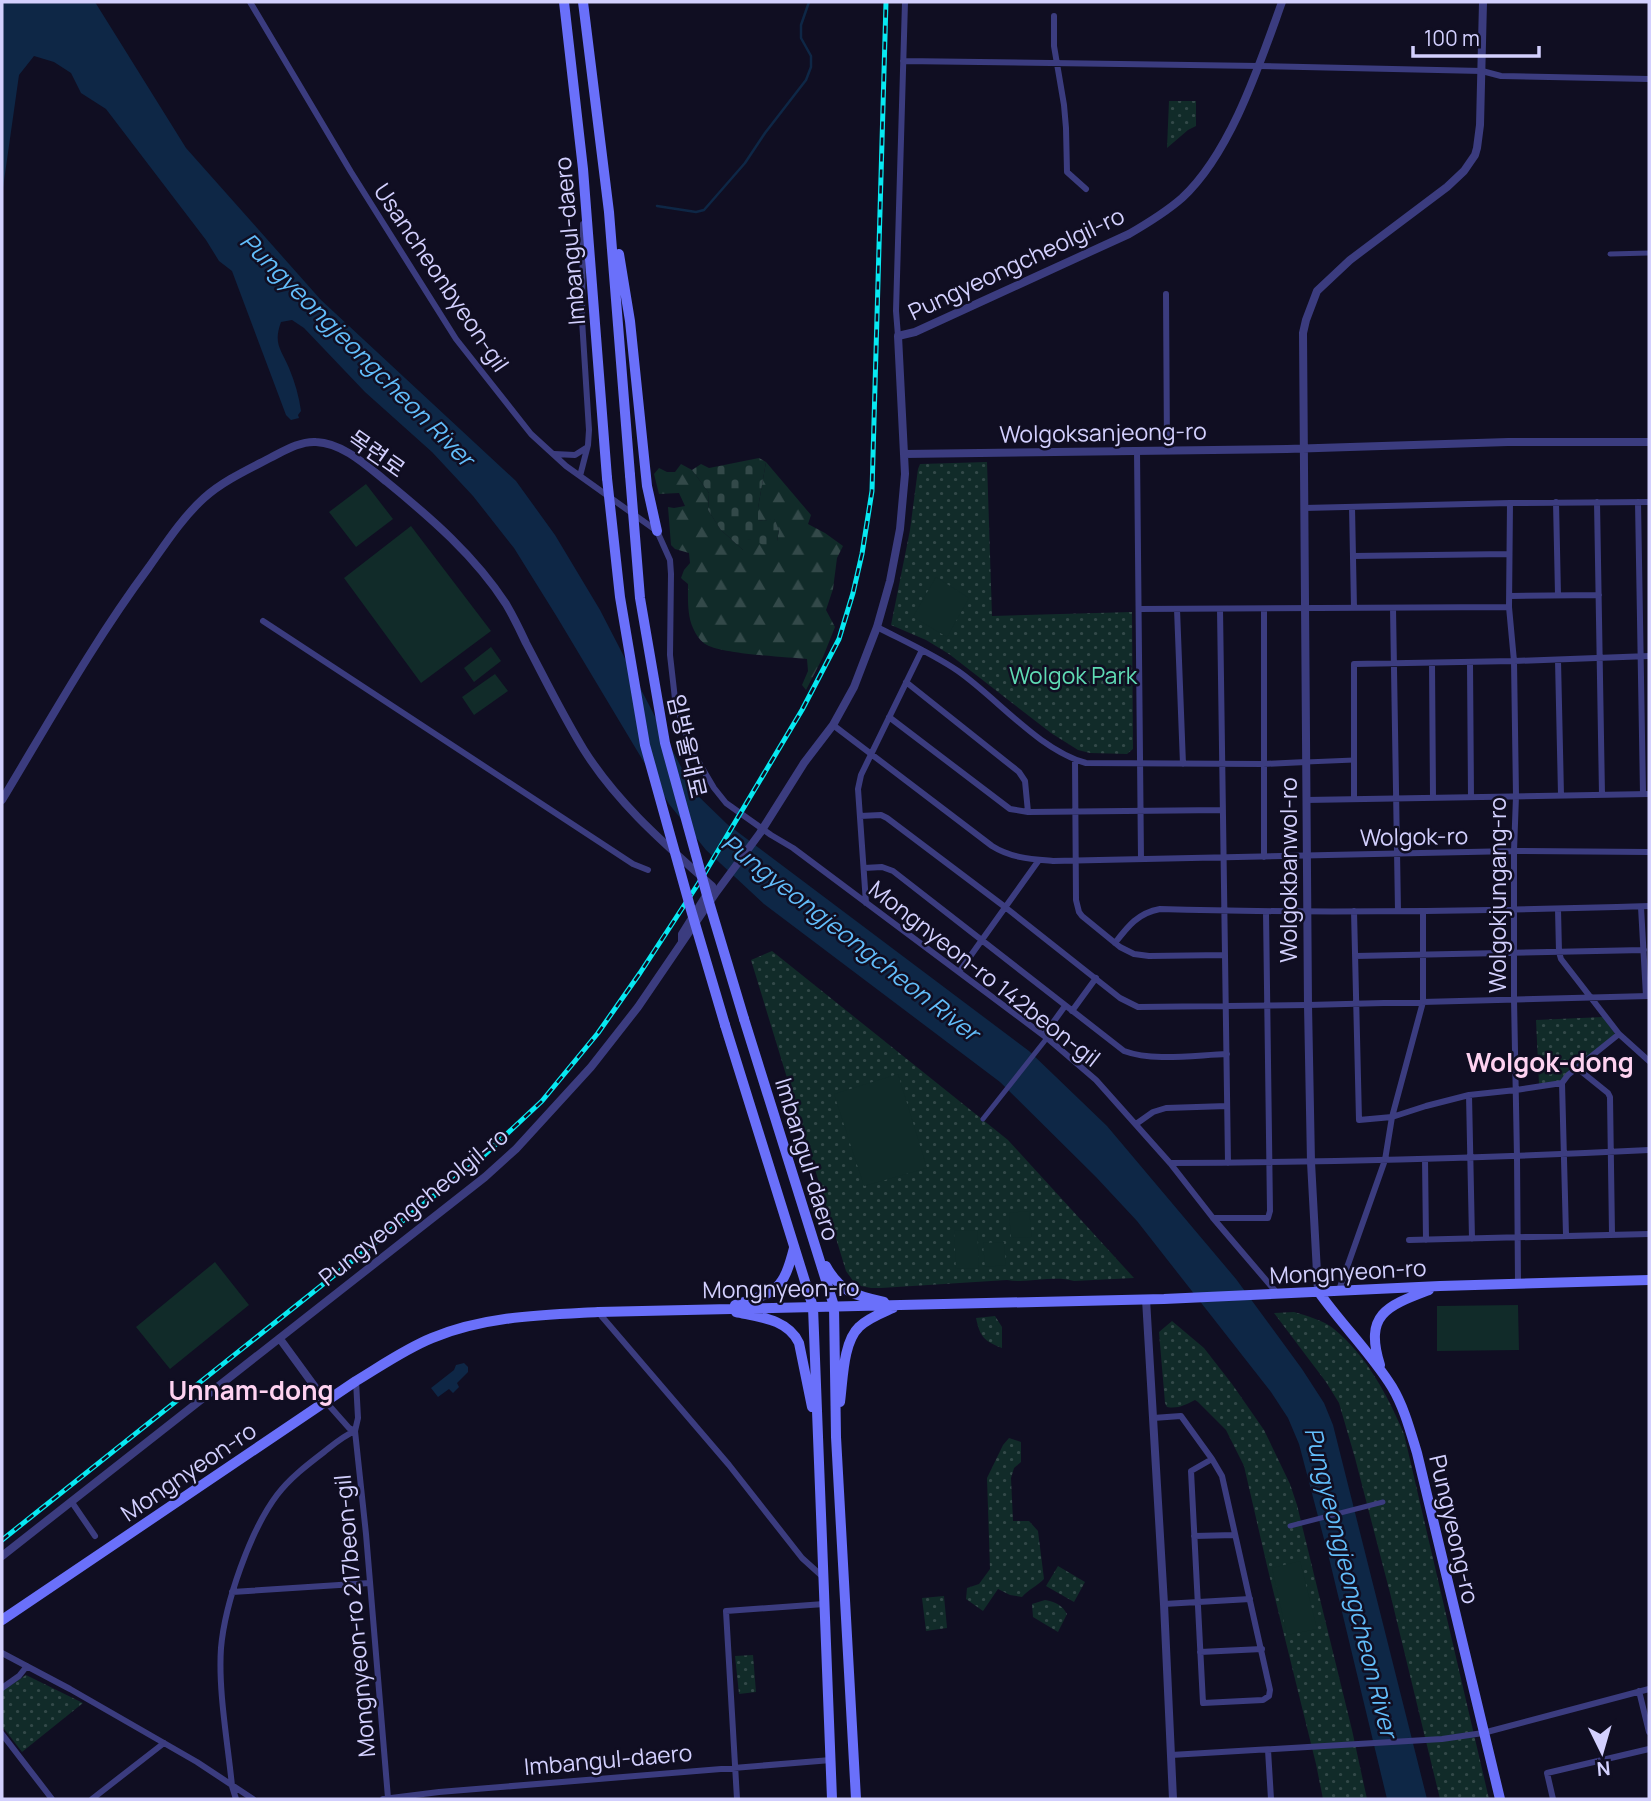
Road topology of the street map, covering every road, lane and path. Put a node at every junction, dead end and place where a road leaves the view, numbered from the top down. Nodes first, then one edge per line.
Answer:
1 (250, 2) edge
2 (564, 2) edge
3 (583, 2) edge
4 (905, 2) edge
5 (1282, 2) edge
6 (1483, 2) edge
7 (1054, 16) dead end
8 (903, 61) junction
9 (1056, 63) junction
10 (1259, 66) junction
11 (1482, 71) junction
12 (1649, 79) edge
13 (583, 176) junction
14 (1086, 190) dead end
15 (609, 212) junction
16 (1649, 253) edge
17 (1610, 254) dead end
18 (1166, 294) dead end
19 (898, 336) junction
20 (1649, 442) edge
21 (587, 446) junction
22 (1303, 448) junction
23 (1167, 450) junction
24 (1137, 451) junction
25 (551, 453) junction
26 (904, 454) junction
27 (630, 475) joint
28 (580, 476) junction
29 (1556, 502) junction
30 (1597, 502) junction
31 (1638, 502) junction
32 (1649, 502) edge
33 (1510, 503) junction
34 (1352, 507) junction
35 (1304, 508) junction
36 (657, 531) junction
37 (1509, 554) junction
38 (1353, 556) junction
39 (1558, 595) junction
40 (1598, 595) junction
41 (1510, 596) junction
42 (1509, 607) junction
43 (1306, 608) junction
44 (1354, 608) junction
45 (1393, 608) junction
46 (1139, 609) junction
47 (1177, 609) junction
48 (1220, 609) junction
49 (1264, 609) junction
50 (263, 621) dead end
51 (877, 627) junction
52 (922, 650) junction
53 (1640, 656) junction
54 (1649, 656) edge
55 (1600, 658) junction
56 (1558, 660) junction
57 (1514, 662) junction
58 (1432, 663) junction
59 (1471, 663) junction
60 (1394, 664) junction
61 (906, 682) junction
62 (889, 717) junction
63 (833, 725) junction
64 (871, 754) junction
65 (1074, 760) junction
66 (1354, 760) junction
67 (1306, 762) junction
68 (1139, 763) junction
69 (1182, 764) junction
70 (1222, 764) junction
71 (1263, 764) junction
72 (1646, 794) edge
73 (1561, 795) junction
74 (1602, 795) junction
75 (1516, 796) junction
76 (1471, 797) junction
77 (1396, 798) junction
78 (1433, 798) junction
79 (1354, 799) junction
80 (2, 800) edge
81 (1306, 800) junction
82 (1141, 810) junction
83 (1223, 810) junction
84 (1075, 811) junction
85 (1028, 812) junction
86 (860, 816) junction
87 (761, 831) junction
88 (1514, 851) junction
89 (1649, 852) edge
90 (1397, 853) junction
91 (1307, 856) junction
92 (1264, 857) junction
93 (1223, 858) junction
94 (1141, 859) junction
95 (1039, 860) junction
96 (1075, 860) junction
97 (864, 868) junction
98 (648, 870) dead end
99 (714, 890) junction
100 (866, 903) junction
101 (1641, 906) junction
102 (1649, 906) edge
103 (1005, 907) junction
104 (1558, 909) junction
105 (1514, 910) junction
106 (1224, 911) junction
107 (1307, 911) junction
108 (1354, 911) junction
109 (1398, 911) junction
110 (1423, 911) junction
111 (1266, 912) junction
112 (982, 940) junction
113 (1115, 943) junction
114 (1644, 950) junction
115 (1559, 952) junction
116 (1514, 953) junction
117 (1225, 955) junction
118 (1423, 955) junction
119 (1355, 956) junction
120 (959, 972) junction
121 (1096, 978) junction
122 (1648, 996) edge
123 (1592, 997) junction
124 (1514, 999) junction
125 (1423, 1002) junction
126 (1355, 1003) junction
127 (1063, 1004) junction
128 (1226, 1005) junction
129 (1266, 1005) junction
130 (1308, 1005) junction
131 (1072, 1011) junction
132 (744, 1019) joint
133 (1619, 1034) junction
134 (1045, 1039) junction
135 (1227, 1054) junction
136 (1649, 1061) edge
137 (1577, 1069) junction
138 (1562, 1083) junction
139 (1516, 1090) junction
140 (1469, 1095) junction
141 (1227, 1106) junction
142 (1392, 1117) junction
143 (983, 1119) dead end
144 (1136, 1124) junction
145 (1649, 1150) edge
146 (1610, 1152) junction
147 (1565, 1154) junction
148 (1517, 1157) junction
149 (1470, 1158) junction
150 (1425, 1159) junction
151 (1385, 1160) junction
152 (1311, 1162) junction
153 (1170, 1163) junction
154 (1228, 1163) junction
155 (1268, 1163) junction
156 (1213, 1218) junction
157 (1612, 1234) junction
158 (1649, 1234) edge
159 (1566, 1235) junction
160 (1518, 1237) junction
161 (1472, 1239) junction
162 (1409, 1240) dead end
163 (1426, 1240) junction
164 (794, 1247) junction
165 (815, 1247) junction
166 (1649, 1280) edge
167 (1518, 1283) junction
168 (1440, 1286) junction
169 (1339, 1290) junction
170 (1318, 1291) junction
171 (1272, 1293) junction
172 (1146, 1299) junction
173 (898, 1305) junction
174 (834, 1306) junction
175 (813, 1307) junction
176 (721, 1309) junction
177 (598, 1312) junction
178 (280, 1339) junction
179 (1382, 1372) junction
180 (356, 1381) junction
181 (326, 1402) junction
182 (1153, 1418) junction
183 (355, 1431) junction
184 (817, 1436) junction
185 (836, 1437) junction
186 (1212, 1460) junction
187 (71, 1501) junction
188 (1383, 1502) dead end
189 (1290, 1526) dead end
190 (1235, 1535) junction
191 (95, 1536) dead end
192 (1194, 1536) junction
193 (2, 1556) edge
194 (823, 1577) junction
195 (370, 1583) junction
196 (232, 1592) junction
197 (1250, 1599) junction
198 (1197, 1602) junction
199 (824, 1604) junction
200 (1164, 1604) junction
201 (2, 1620) edge
202 (1262, 1649) junction
203 (1200, 1652) junction
204 (2, 1653) edge
205 (27, 1666) junction
206 (2, 1688) edge
207 (1649, 1689) edge
208 (1639, 1691) junction
209 (1649, 1732) edge
210 (1483, 1733) junction
211 (2, 1734) edge
212 (164, 1743) junction
213 (1649, 1749) edge
214 (1268, 1750) junction
215 (1171, 1755) junction
216 (831, 1760) junction
217 (735, 1768) junction
218 (232, 1786) junction
219 (52, 1799) edge
220 (92, 1799) edge
221 (236, 1799) edge
222 (253, 1799) edge
223 (387, 1799) edge
224 (737, 1799) edge
225 (832, 1799) edge
226 (856, 1799) edge
227 (1173, 1799) edge
228 (1271, 1799) edge
229 (1500, 1799) edge
230 (1553, 1799) edge

1 - 25 street, Usancheonbyeon-gil
2 - 13 main road, Imbangul-daero
3 - 15 main road, Imbangul-daero
4 - 8 street
5 - 10 street, Pungyeongcheolgil-ro
6 - 11 street
7 - 9 street
8 - 9 street
8 - 19 street
9 - 10 street
9 - 14 street
10 - 11 street
10 - 19 street, Pungyeongcheolgil-ro
11 - 12 street
11 - 22 street
13 - 21 street
13 - 164 main road, Imbangul-daero, bridge
15 - 27 main road, Imbangul-daero
15 - 36 main road
16 - 17 street
18 - 23 street
19 - 26 street, Pungyeongcheolgil-ro
20 - 22 street, Wolgoksanjeong-ro
21 - 25 street
21 - 28 street
22 - 23 street, Wolgoksanjeong-ro
22 - 35 street, Wolgokbanwol-ro
23 - 24 street, Wolgoksanjeong-ro
24 - 26 street, Wolgoksanjeong-ro
24 - 46 street
25 - 28 street, Usancheonbyeon-gil
26 - 51 street, Pungyeongcheolgil-ro
27 - 132 main road, 임방울대로, bridge
28 - 36 street, Usancheonbyeon-gil
29 - 30 street
29 - 33 street
29 - 39 street
30 - 31 street
30 - 40 street
31 - 32 street
31 - 53 street
33 - 34 street
33 - 37 street, Wolgokjungang-ro
34 - 35 street
34 - 38 street
35 - 43 street, Wolgokbanwol-ro
36 - 87 street
37 - 38 street
37 - 41 street, Wolgokjungang-ro
38 - 44 street
39 - 40 street
39 - 41 street
40 - 55 street
41 - 42 street, Wolgokjungang-ro
42 - 45 street
42 - 57 street, Wolgokjungang-ro
43 - 44 street
43 - 49 street
43 - 67 street, Wolgokbanwol-ro
44 - 45 street
45 - 60 street
46 - 47 street
46 - 68 street
47 - 48 street
47 - 69 street
48 - 49 street
48 - 70 street
49 - 71 street
50 - 98 street
51 - 52 street
51 - 63 street, Pungyeongcheolgil-ro
52 - 61 street
52 - 65 street
53 - 54 street
53 - 55 street
53 - 72 street
55 - 56 street
55 - 74 street
56 - 57 street
56 - 73 street
57 - 59 street
57 - 75 street, Wolgokjungang-ro
58 - 59 street
58 - 60 street
58 - 78 street
59 - 76 street
60 - 66 street
60 - 77 street
61 - 62 street
61 - 85 street
62 - 64 street
62 - 85 street
63 - 64 street, Wolgok-ro
63 - 87 street, Pungyeongcheolgil-ro
64 - 86 street
64 - 95 street, Wolgok-ro
65 - 68 street
65 - 84 street
66 - 67 street
66 - 79 street
67 - 71 street
67 - 81 street, Wolgokbanwol-ro
68 - 69 street
68 - 82 street
69 - 70 street
70 - 71 street
70 - 83 street
71 - 92 street
72 - 74 street
73 - 74 street
73 - 75 street
75 - 76 street
75 - 88 street, Wolgokjungang-ro
76 - 78 street
77 - 78 street
77 - 79 street
77 - 90 street
79 - 81 street
80 - 99 street, 목련로
81 - 91 street, Wolgokbanwol-ro
82 - 83 street
82 - 84 street
82 - 94 street
83 - 93 street
84 - 85 street
84 - 96 street
86 - 97 street
86 - 103 street
87 - 99 street, Pungyeongcheolgil-ro
87 - 100 street, Mongnyeon-ro 142beon-gil
88 - 89 street, Wolgok-ro
88 - 90 street, Wolgok-ro
88 - 105 street, Wolgokjungang-ro
90 - 91 street, Wolgok-ro
90 - 109 street
91 - 92 street, Wolgok-ro
91 - 107 street, Wolgokbanwol-ro
92 - 93 street, Wolgok-ro
93 - 94 street, Wolgok-ro
93 - 106 street
94 - 96 street, Wolgok-ro
95 - 96 street, Wolgok-ro
95 - 103 street
96 - 113 street
97 - 100 street
97 - 112 street
99 - 178 street, Pungyeongcheolgil-ro
100 - 120 street, Mongnyeon-ro 142beon-gil
101 - 102 street
101 - 104 street
101 - 114 street
103 - 112 street
103 - 121 street
104 - 105 street
104 - 115 street
105 - 110 street
105 - 116 street, Wolgokjungang-ro
106 - 111 street
106 - 113 street
106 - 117 street
107 - 108 street
107 - 111 street
107 - 130 street, Wolgokbanwol-ro
108 - 109 street
108 - 119 street
109 - 110 street
110 - 118 street
111 - 129 street
112 - 120 street
112 - 127 street
113 - 117 street
114 - 115 street
114 - 122 street
115 - 116 street
115 - 123 street
116 - 118 street
116 - 124 street, Wolgokjungang-ro
117 - 128 street
118 - 119 street
118 - 125 street
119 - 126 street
120 - 134 street, Mongnyeon-ro 142beon-gil
121 - 128 street
121 - 131 street
122 - 123 street
123 - 124 street
123 - 133 street
124 - 125 street
124 - 139 street, Wolgokjungang-ro
125 - 126 street
125 - 142 street
126 - 130 street
126 - 142 street
127 - 131 street
127 - 134 street
128 - 129 street
128 - 135 street
129 - 130 street
129 - 155 street
130 - 152 street, Wolgokbanwol-ro
131 - 135 street
132 - 165 main road, Imbangul-daero
133 - 136 street
133 - 137 street
134 - 143 street
134 - 144 street, Mongnyeon-ro 142beon-gil
135 - 141 street
137 - 138 street
137 - 146 street
138 - 139 street
138 - 147 street
139 - 140 street
139 - 148 street, Wolgokjungang-ro
140 - 142 street
140 - 149 street
141 - 144 street
141 - 154 street
142 - 151 street
144 - 153 street, Mongnyeon-ro 142beon-gil
145 - 146 street
146 - 147 street
146 - 157 street
147 - 148 street
147 - 159 street
148 - 149 street
148 - 160 street, Wolgokjungang-ro
149 - 150 street
149 - 161 street
150 - 151 street
150 - 163 street
151 - 152 street
151 - 169 street
152 - 155 street
152 - 170 street, Wolgokbanwol-ro
153 - 154 street
153 - 156 street, Mongnyeon-ro 142beon-gil
154 - 155 street
155 - 156 street
156 - 171 street, Mongnyeon-ro 142beon-gil
157 - 158 street
157 - 159 street
159 - 160 street
160 - 161 street
160 - 167 street, Wolgokjungang-ro
161 - 163 street
162 - 163 street
164 - 175 main road, Imbangul-daero
164 - 176 main road
165 - 173 main road
165 - 174 main road, Imbangul-daero
166 - 167 main road, Mongnyeon-ro
167 - 168 main road, Mongnyeon-ro
168 - 169 main road, Mongnyeon-ro
168 - 179 main road
169 - 170 main road, Mongnyeon-ro
170 - 171 main road, Mongnyeon-ro
170 - 179 main road, Pungyeong-ro
171 - 172 main road, Mongnyeon-ro
172 - 173 main road, Mongnyeon-ro
172 - 182 street
173 - 174 main road, Mongnyeon-ro
173 - 185 main road
174 - 175 main road, Mongnyeon-ro
174 - 185 main road, Imbangul-daero
175 - 176 main road, Mongnyeon-ro
175 - 184 main road, Imbangul-daero
176 - 177 main road, Mongnyeon-ro
176 - 184 main road
177 - 180 main road, Mongnyeon-ro
177 - 194 street
178 - 181 street
178 - 187 street, Pungyeongcheolgil-ro
179 - 210 main road, Pungyeong-ro
180 - 181 main road, Mongnyeon-ro
180 - 183 street, Mongnyeon-ro 217beon-gil
181 - 183 street
181 - 201 main road, Mongnyeon-ro
182 - 186 street
182 - 200 street
183 - 195 street, Mongnyeon-ro 217beon-gil
183 - 196 street
184 - 185 main road
184 - 194 main road, Imbangul-daero
185 - 226 main road, Imbangul-daero
186 - 190 street
186 - 192 street
187 - 191 street
187 - 193 street, Pungyeongcheolgil-ro
188 - 189 street
190 - 192 street
190 - 197 street
192 - 198 street
194 - 199 main road, Imbangul-daero
195 - 196 street
195 - 223 street, Mongnyeon-ro 217beon-gil
196 - 218 street
197 - 198 street
197 - 202 street
198 - 200 street
198 - 203 street
199 - 216 main road, Imbangul-daero
199 - 217 street
200 - 215 street
202 - 203 street
202 - 203 street
204 - 205 street
205 - 206 street
205 - 212 street
207 - 208 street
208 - 209 street
208 - 210 street
210 - 214 street
210 - 229 main road, Pungyeong-ro
211 - 219 street
212 - 218 street
212 - 220 street
213 - 230 street
214 - 215 street
214 - 228 street
215 - 227 street
216 - 217 street, Imbangul-daero
216 - 225 main road, Imbangul-daero
217 - 223 street, Imbangul-daero
217 - 224 street
218 - 221 street
218 - 222 street

